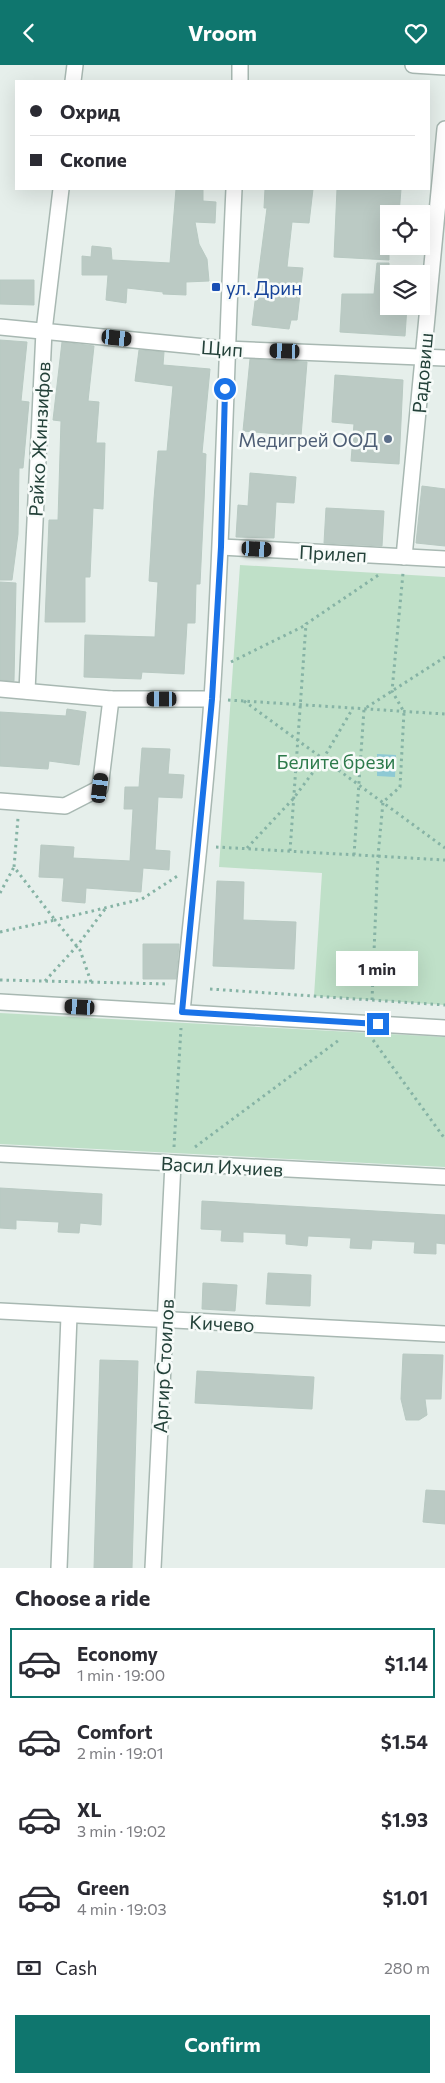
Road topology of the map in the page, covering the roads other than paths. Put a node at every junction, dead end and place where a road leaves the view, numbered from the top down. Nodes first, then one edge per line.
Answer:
1 (75, 65) edge
2 (240, 65) edge
3 (413, 65) edge
4 (445, 67) edge
5 (73, 80) edge
6 (240, 80) edge
7 (445, 129) edge
8 (60, 190) edge
9 (234, 190) edge
10 (0, 327) edge
11 (44, 331) junction
12 (226, 349) junction
13 (423, 357) junction
14 (445, 358) edge
15 (221, 547) junction
16 (404, 557) junction
17 (445, 559) edge
18 (0, 689) edge
19 (27, 691) junction
20 (111, 699) junction
21 (212, 699) junction
22 (0, 801) edge
23 (0, 1002) edge
24 (182, 1012) junction
25 (445, 1028) edge
26 (0, 1154) edge
27 (173, 1163) junction
28 (445, 1177) edge
29 (0, 1311) edge
30 (69, 1316) junction
31 (166, 1321) junction
32 (445, 1333) edge
33 (59, 1568) edge
34 (153, 1568) edge

1 - 5 street
2 - 6 street
3 - 4 street
7 - 13 street, Радовиш
8 - 11 street, Райко Жинзифов
9 - 12 street
10 - 11 street, Щип
11 - 12 street, Щип
11 - 19 street, Райко Жинзифов
12 - 13 street, Щип
12 - 15 street
13 - 14 street, Щип
13 - 16 street, Радовиш
15 - 16 street, Прилеп
15 - 21 street
16 - 17 street, Прилеп
18 - 19 street
19 - 20 street
20 - 21 street
20 - 22 street
21 - 24 street
23 - 24 street
24 - 25 street
26 - 27 street, Васил Ихчиев
27 - 28 street, Васил Ихчиев
27 - 31 street, Аргир Стоилов
29 - 30 street, Кичево
30 - 31 street, Кичево
30 - 33 street
31 - 32 street, Кичево
31 - 34 street, Аргир Стоилов

